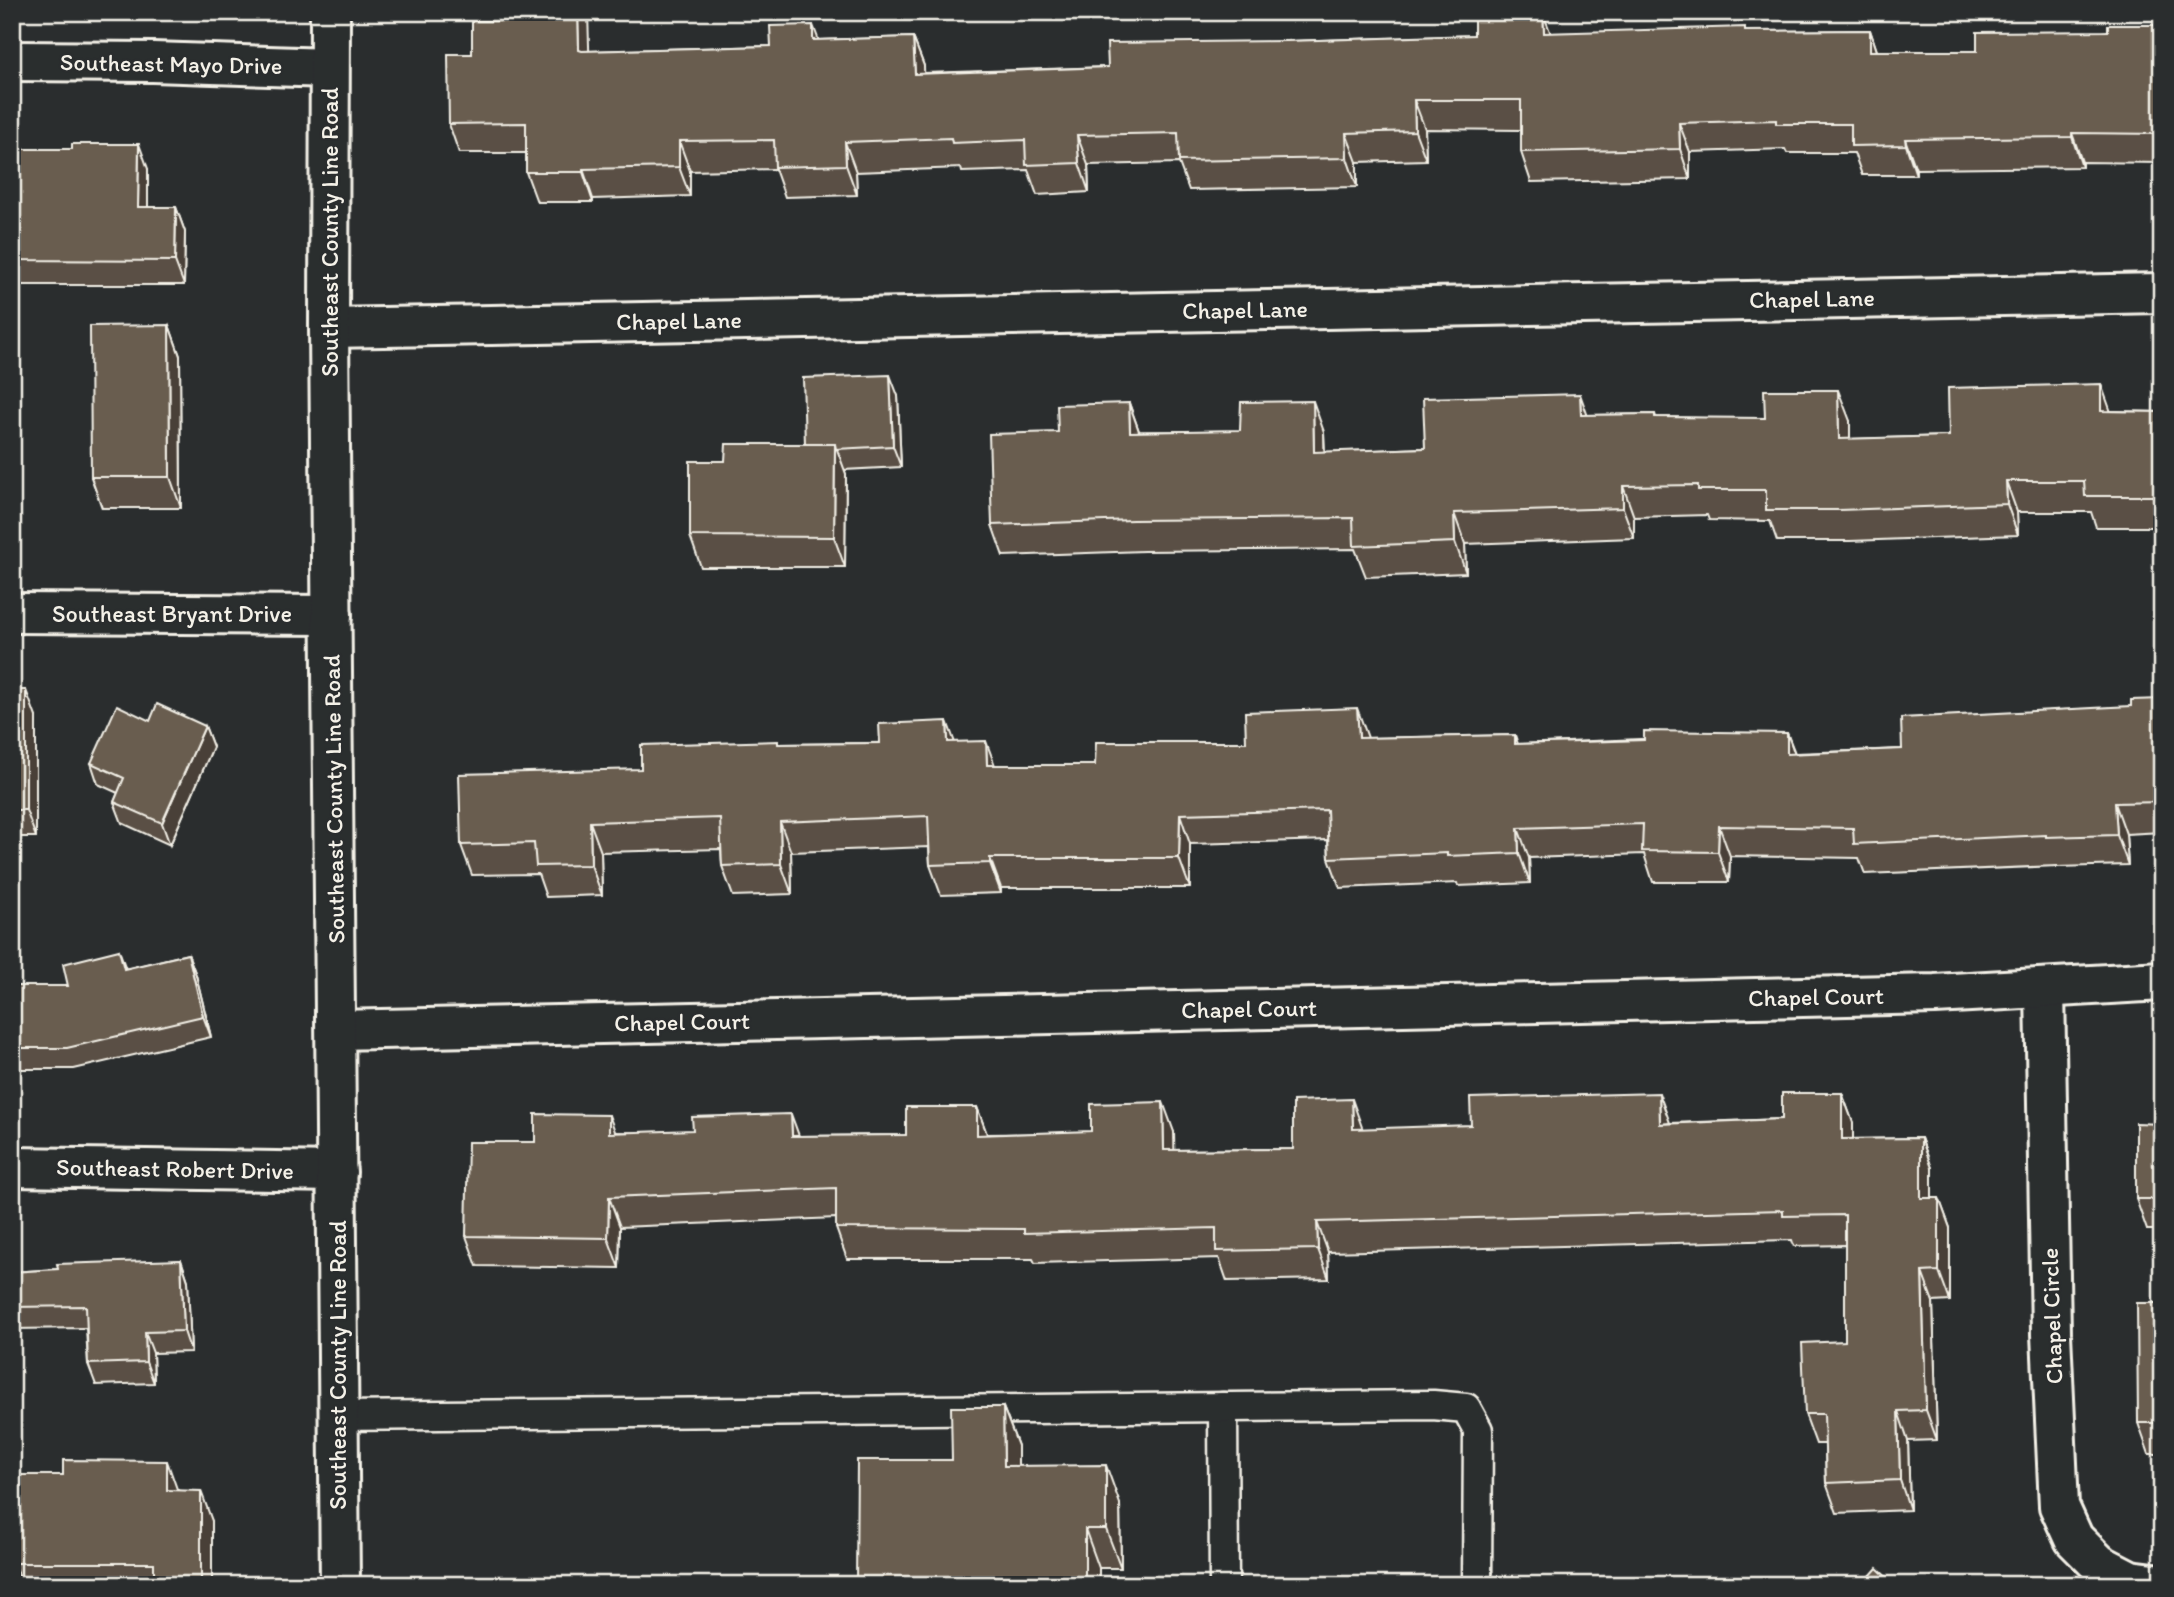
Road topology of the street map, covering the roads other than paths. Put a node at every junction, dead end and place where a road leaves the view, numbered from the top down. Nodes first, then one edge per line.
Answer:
1 (330, 12) edge
2 (12, 61) edge
3 (330, 68) junction
4 (2162, 293) edge
5 (329, 328) junction
6 (12, 613) edge
7 (332, 615) junction
8 (2162, 981) edge
9 (2045, 988) junction
10 (336, 1030) junction
11 (12, 1167) edge
12 (337, 1172) junction
13 (1223, 1407) junction
14 (338, 1416) junction
15 (2162, 1584) edge
16 (340, 1585) edge
17 (1224, 1585) edge
18 (1477, 1585) edge

1 - 3 street, Southeast County Line Road
2 - 3 street, Southeast Mayo Drive
3 - 5 street, Southeast County Line Road
4 - 5 street, Chapel Lane
5 - 7 street, Southeast County Line Road
6 - 7 street, Southeast Bryant Drive
7 - 10 street, Southeast County Line Road
8 - 9 street, Chapel Court
9 - 10 street, Chapel Court
9 - 15 street, Chapel Circle
10 - 12 street, Southeast County Line Road
11 - 12 street, Southeast Robert Drive
12 - 14 street, Southeast County Line Road
13 - 14 lane
13 - 17 lane
13 - 18 lane
14 - 16 street, Southeast County Line Road

